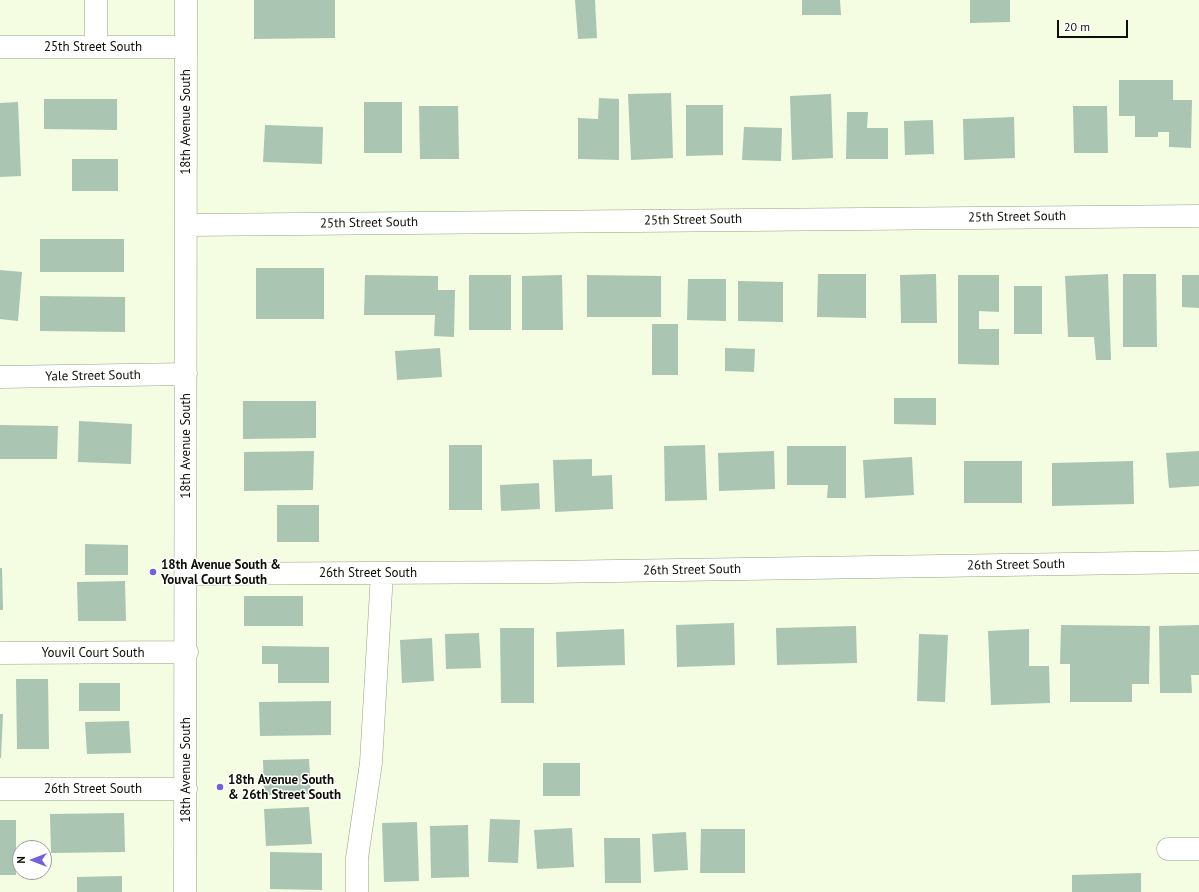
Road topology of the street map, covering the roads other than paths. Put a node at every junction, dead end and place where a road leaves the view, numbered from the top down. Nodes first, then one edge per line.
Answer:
1 (96, 0) edge
2 (186, 0) edge
3 (0, 47) edge
4 (96, 47) junction
5 (186, 47) junction
6 (1199, 216) edge
7 (187, 225) junction
8 (186, 374) junction
9 (0, 377) edge
10 (1199, 562) edge
11 (382, 573) junction
12 (186, 574) junction
13 (187, 652) junction
14 (0, 653) edge
15 (0, 789) edge
16 (186, 789) junction
17 (1168, 849) dead end
18 (1199, 849) edge
19 (186, 892) edge
20 (356, 892) edge

1 - 4 street
2 - 5 street, 18th Avenue South
3 - 4 street, 25th Street South
4 - 5 street, 25th Street South
5 - 7 street, 18th Avenue South
6 - 7 street, 25th Street South
7 - 8 street, 18th Avenue South
8 - 9 street, Yale Street South
8 - 12 street, 18th Avenue South
10 - 11 street, 26th Street South
11 - 12 street, 26th Street South
11 - 20 street
12 - 13 street, 18th Avenue South
13 - 14 street, Youvil Court South
13 - 16 street, 18th Avenue South
15 - 16 street, 26th Street South
16 - 19 street, 18th Avenue South
17 - 18 street

